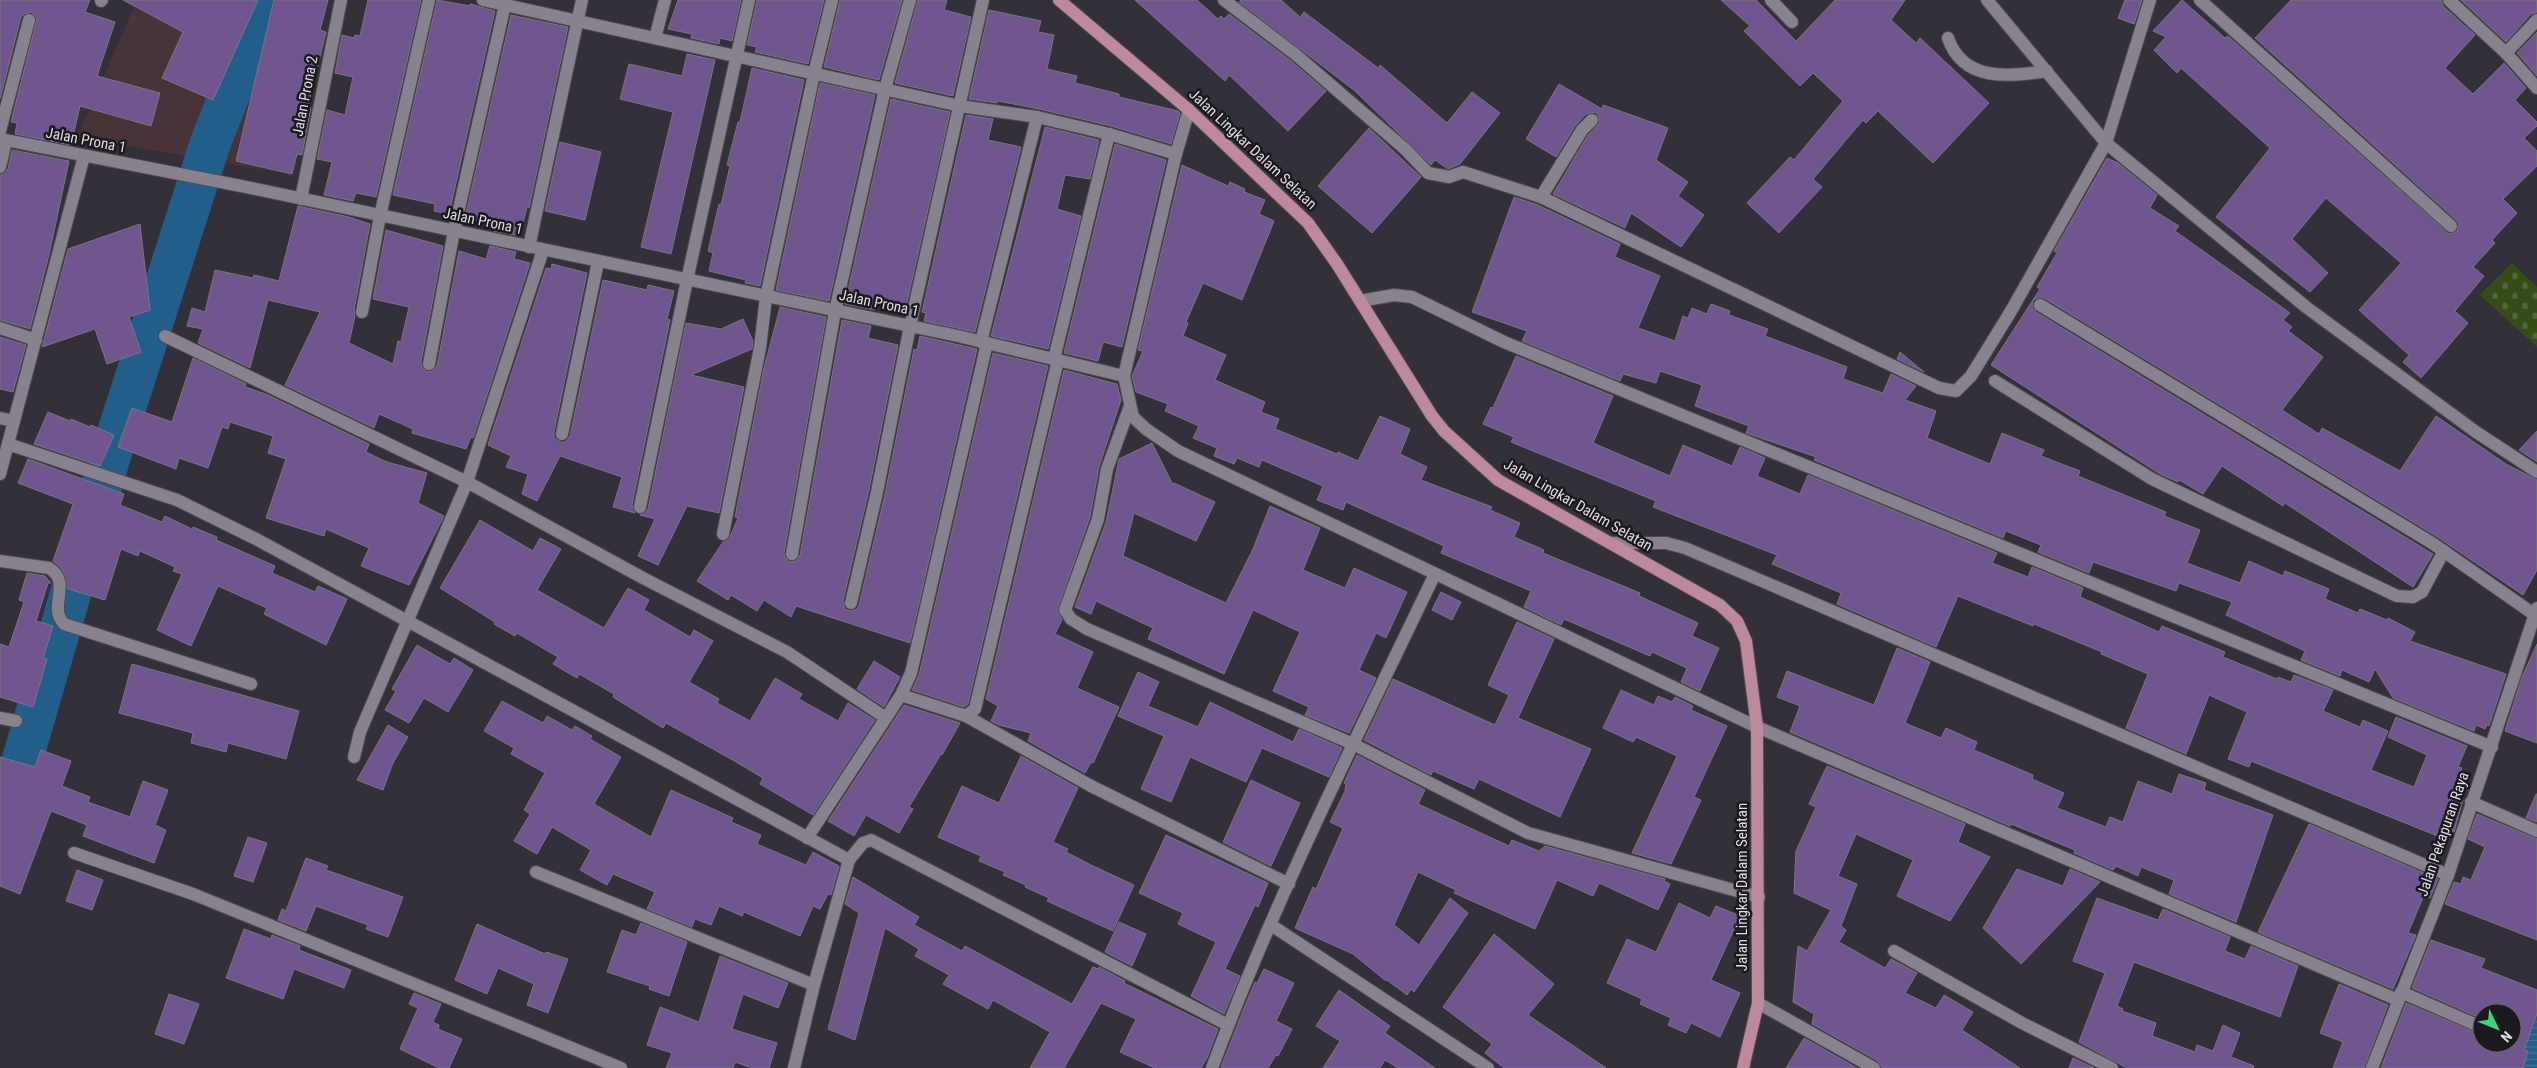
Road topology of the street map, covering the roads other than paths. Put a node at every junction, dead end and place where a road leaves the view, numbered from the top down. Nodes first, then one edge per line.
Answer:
1 (341, 0) edge
2 (429, 0) edge
3 (483, 0) edge
4 (582, 0) edge
5 (665, 0) edge
6 (749, 0) edge
7 (832, 0) edge
8 (910, 0) edge
9 (983, 0) edge
10 (1059, 0) edge
11 (1224, 0) edge
12 (1770, 0) edge
13 (1987, 0) edge
14 (2150, 0) edge
15 (2200, 0) edge
16 (2449, 0) edge
17 (505, 2) edge
18 (29, 20) dead end
19 (2537, 20) edge
20 (577, 21) junction
21 (1792, 22) dead end
22 (655, 38) junction
23 (1948, 38) dead end
24 (2506, 53) junction
25 (735, 56) junction
26 (2047, 71) junction
27 (814, 74) junction
28 (2537, 88) edge
29 (885, 89) junction
30 (960, 106) junction
31 (1189, 110) junction
32 (1037, 117) junction
33 (1592, 120) dead end
34 (1108, 134) junction
35 (2, 137) edge
36 (2106, 143) junction
37 (1176, 154) junction
38 (84, 156) junction
39 (0, 167) edge
40 (1541, 197) junction
41 (301, 199) junction
42 (380, 216) junction
43 (2451, 226) dead end
44 (454, 231) junction
45 (529, 247) junction
46 (543, 250) junction
47 (598, 262) junction
48 (687, 280) junction
49 (766, 297) junction
50 (1360, 301) junction
51 (2040, 305) dead end
52 (836, 311) junction
53 (362, 312) dead end
54 (910, 326) junction
55 (0, 328) edge
56 (165, 336) dead end
57 (36, 340) junction
58 (984, 343) junction
59 (1056, 360) junction
60 (429, 364) dead end
61 (1124, 376) junction
62 (1995, 381) dead end
63 (1130, 406) junction
64 (0, 418) edge
65 (14, 421) junction
66 (562, 434) dead end
67 (8, 444) junction
68 (2537, 472) edge
69 (0, 474) edge
70 (467, 482) junction
71 (640, 507) dead end
72 (723, 534) dead end
73 (1612, 544) junction
74 (2444, 551) junction
75 (792, 554) dead end
76 (0, 562) edge
77 (1435, 574) junction
78 (851, 603) dead end
79 (2536, 611) edge
80 (409, 620) junction
81 (251, 684) dead end
82 (901, 695) junction
83 (966, 716) junction
84 (0, 718) edge
85 (886, 718) junction
86 (16, 721) dead end
87 (1757, 728) junction
88 (1353, 744) junction
89 (2492, 747) junction
90 (354, 757) dead end
91 (2471, 802) junction
92 (2537, 831) edge
93 (806, 838) junction
94 (74, 853) dead end
95 (849, 860) junction
96 (536, 872) dead end
97 (2448, 875) junction
98 (1289, 884) junction
99 (1759, 897) junction
100 (1271, 925) junction
101 (1894, 951) dead end
102 (814, 985) junction
103 (2399, 996) junction
104 (1758, 1003) junction
105 (2472, 1024) edge
106 (1228, 1025) junction
107 (1214, 1067) edge
108 (621, 1068) edge
109 (794, 1068) edge
110 (1488, 1068) edge
111 (1743, 1068) edge
112 (1874, 1068) edge
113 (2112, 1068) edge
114 (2372, 1068) edge

1 - 41 street, Jalan Prona 2
2 - 42 street
3 - 17 street
4 - 20 street
5 - 22 street
6 - 25 street
7 - 27 street
8 - 29 street
9 - 30 street
10 - 31 main road, Jalan Lingkar Dalam Selatan
11 - 40 street
12 - 21 street
13 - 26 street
14 - 36 street
15 - 43 street
16 - 24 street
17 - 20 street
17 - 44 street
18 - 35 street
19 - 24 street
20 - 22 street
20 - 45 street
22 - 25 street
23 - 26 street
24 - 28 street
25 - 27 street
25 - 48 street
26 - 36 street
27 - 29 street
27 - 49 street
29 - 30 street
29 - 52 street
30 - 32 street
30 - 54 street
31 - 37 street
31 - 50 main road, Jalan Lingkar Dalam Selatan
32 - 34 street
32 - 58 street
33 - 40 street
34 - 37 street
34 - 59 street
35 - 38 street, Jalan Prona 1
35 - 39 street
36 - 40 street
36 - 68 street
37 - 61 street
38 - 41 street, Jalan Prona 1
38 - 57 street
41 - 42 street, Jalan Prona 1
42 - 44 street, Jalan Prona 1
42 - 53 street
44 - 45 street, Jalan Prona 1
44 - 60 street
45 - 46 street, Jalan Prona 1
46 - 47 street, Jalan Prona 1
46 - 70 street
47 - 48 street, Jalan Prona 1
47 - 66 street
48 - 49 street, Jalan Prona 1
48 - 71 street
49 - 52 street, Jalan Prona 1
49 - 72 street
50 - 73 main road, Jalan Lingkar Dalam Selatan
50 - 89 street
51 - 74 street
52 - 54 street, Jalan Prona 1
52 - 75 street
54 - 58 street, Jalan Prona 1
54 - 78 street
55 - 57 street
56 - 70 street
57 - 65 street
58 - 59 street, Jalan Prona 1
58 - 82 street
59 - 61 street, Jalan Prona 1
59 - 83 street
61 - 63 street
62 - 74 street
63 - 77 street
63 - 88 street
64 - 65 street
65 - 67 street
67 - 69 street
67 - 80 street
70 - 80 street
70 - 85 street
73 - 87 main road, Jalan Lingkar Dalam Selatan
73 - 97 street
74 - 79 street
76 - 81 street
77 - 87 street
77 - 88 street
79 - 89 street, Jalan Pekapuran Raya
80 - 90 street
80 - 93 street
82 - 83 street
82 - 85 street
83 - 98 street
84 - 86 street
85 - 93 street
87 - 99 main road, Jalan Lingkar Dalam Selatan
87 - 103 street
88 - 98 street
88 - 99 street
89 - 91 street, Jalan Pekapuran Raya
91 - 92 street
91 - 97 street, Jalan Pekapuran Raya
93 - 95 street
94 - 108 street
95 - 102 street
95 - 106 street
96 - 102 street
97 - 103 street, Jalan Pekapuran Raya
98 - 100 street
99 - 104 main road, Jalan Lingkar Dalam Selatan
100 - 106 street
100 - 110 street
101 - 113 street
102 - 109 street
103 - 105 street
103 - 114 street, Jalan Pekapuran Raya
104 - 111 main road, Jalan Lingkar Dalam Selatan
104 - 112 street
106 - 107 street

